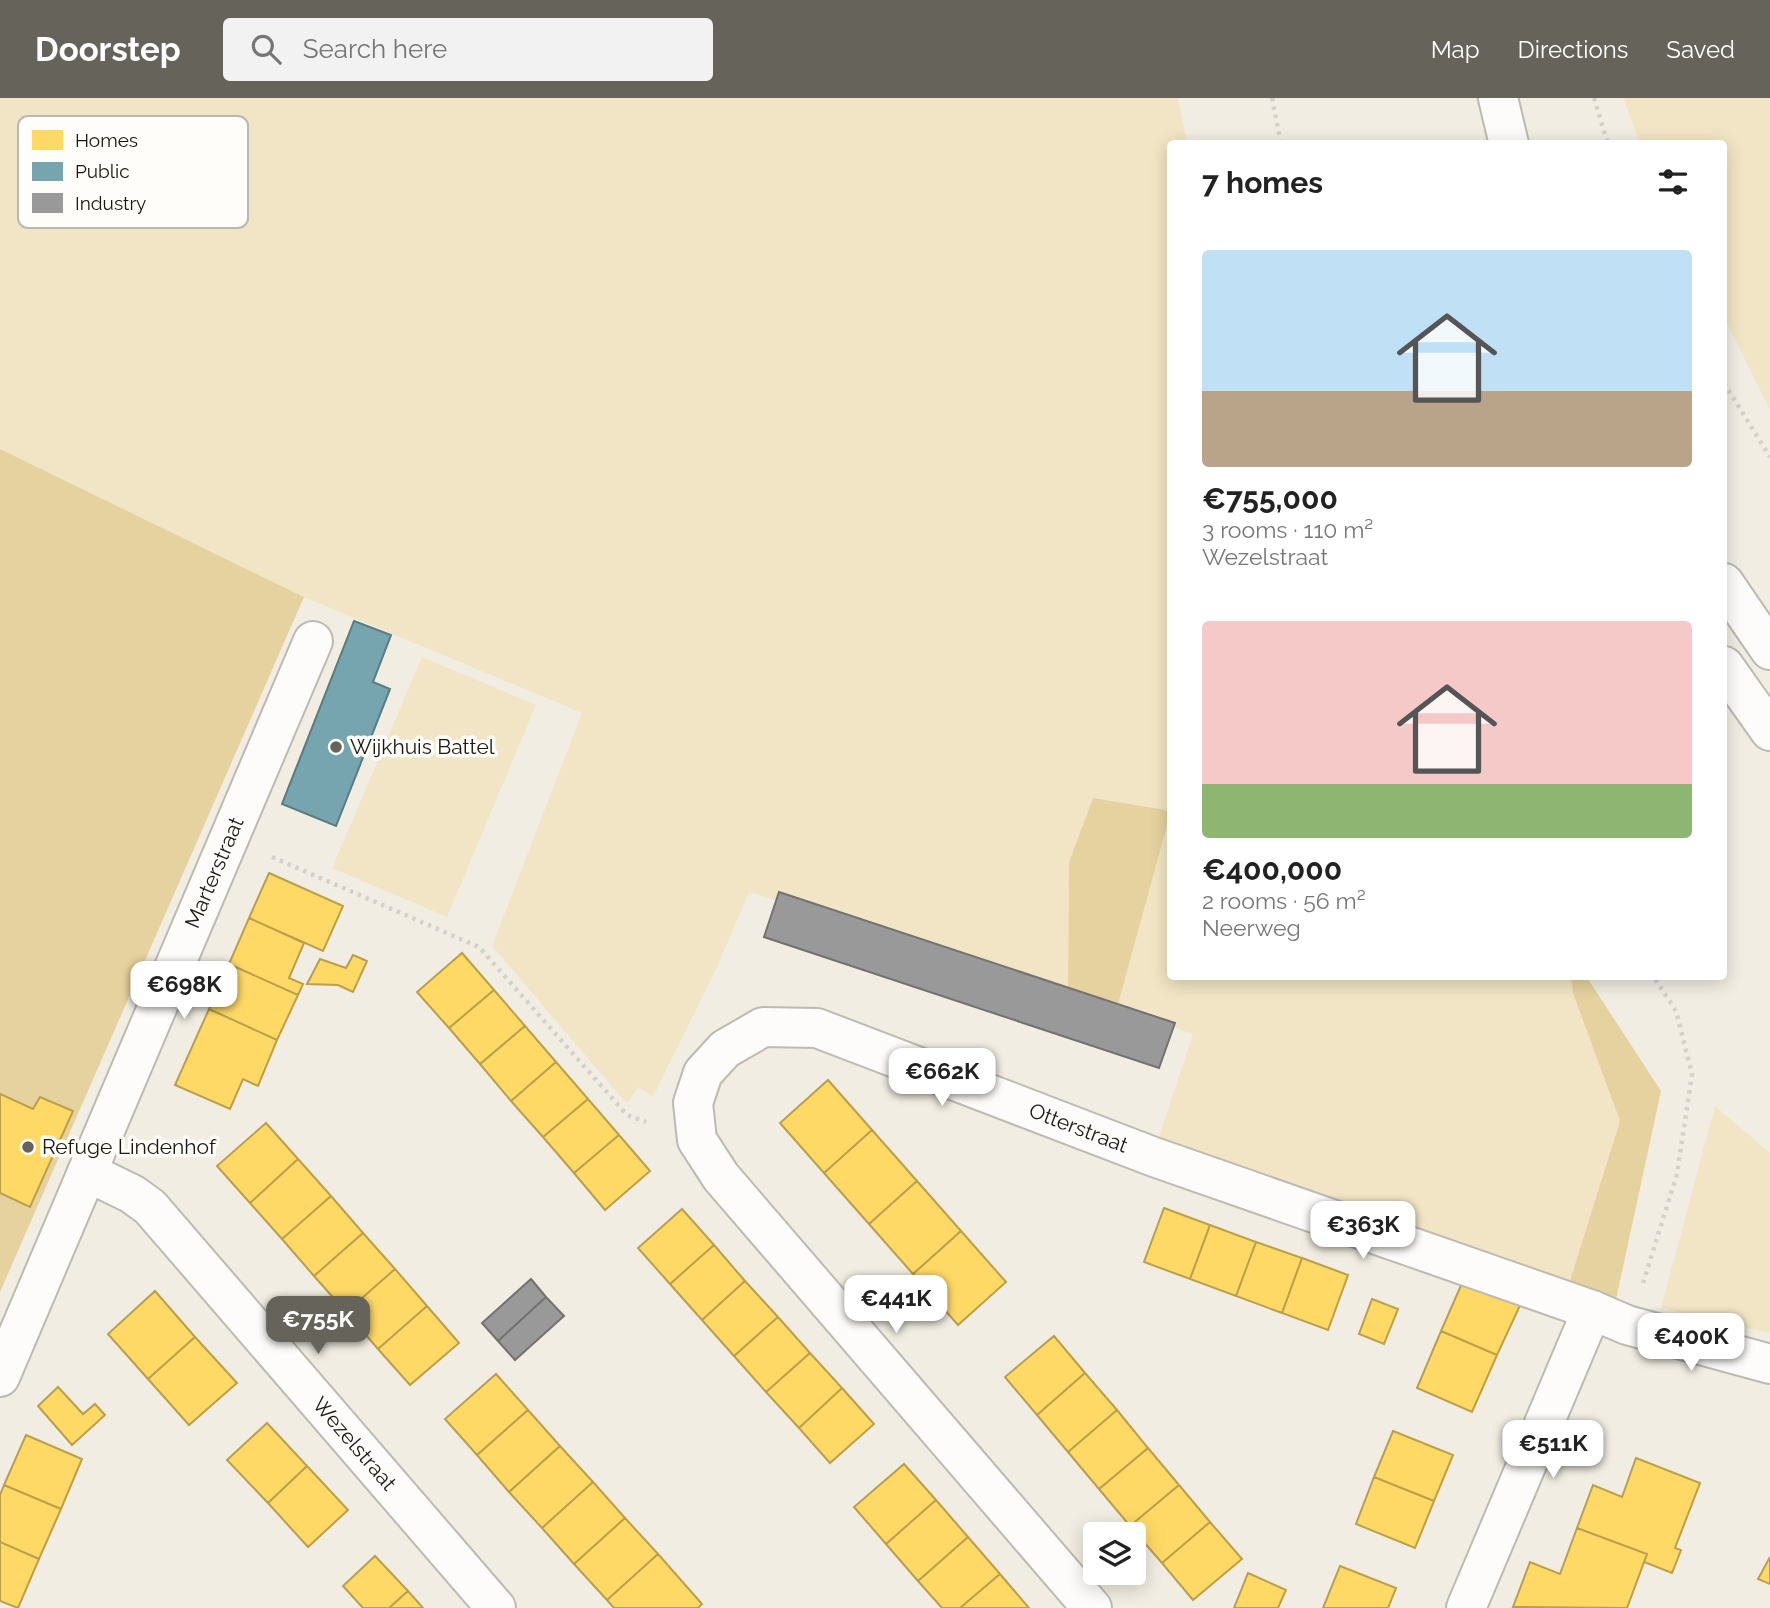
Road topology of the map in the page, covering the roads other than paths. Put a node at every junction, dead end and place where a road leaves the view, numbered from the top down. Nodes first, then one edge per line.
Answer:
1 (1498, 98) edge
2 (1508, 140) edge
3 (1727, 587) edge
4 (313, 641) dead end
5 (1770, 650) edge
6 (1727, 670) edge
7 (1770, 731) edge
8 (87, 1172) junction
9 (1592, 1310) junction
10 (1770, 1364) edge
11 (0, 1377) edge
12 (496, 1608) edge
13 (1092, 1608) edge
14 (1466, 1608) edge

1 - 2 street
3 - 5 street
4 - 8 street, Marterstraat
6 - 7 street
8 - 11 street, Marterstraat
8 - 12 street, Wezelstraat
9 - 10 street, Otterstraat
9 - 13 street, Otterstraat
9 - 14 street

